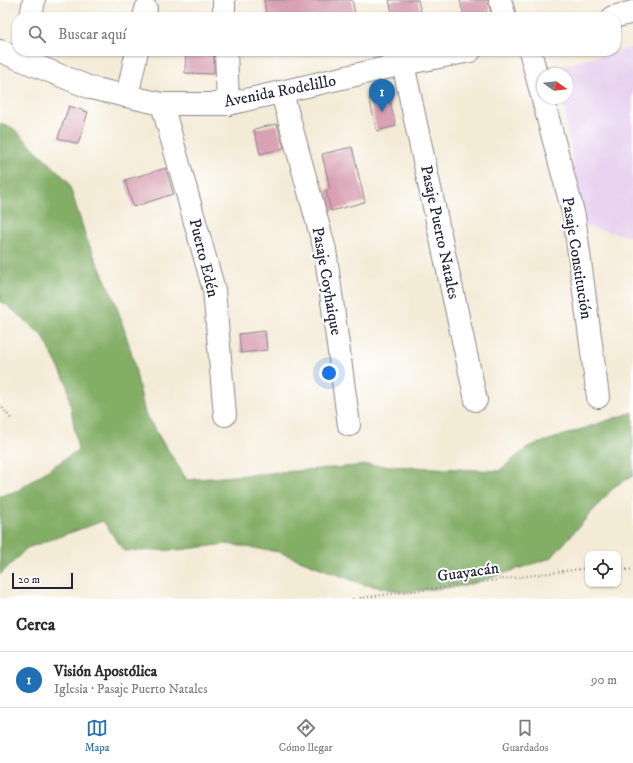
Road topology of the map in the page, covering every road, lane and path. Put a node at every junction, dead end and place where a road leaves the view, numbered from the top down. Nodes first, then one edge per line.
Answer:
1 (34, 0) edge
2 (224, 0) edge
3 (500, 0) edge
4 (31, 12) edge
5 (224, 12) edge
6 (504, 12) edge
7 (633, 12) edge
8 (621, 15) edge
9 (0, 51) edge
10 (12, 54) edge
11 (22, 56) edge
12 (136, 56) edge
13 (226, 56) edge
14 (444, 56) edge
15 (531, 56) edge
16 (403, 64) junction
17 (282, 92) junction
18 (127, 96) junction
19 (162, 104) junction
20 (228, 104) junction
21 (598, 397) dead end
22 (476, 400) dead end
23 (0, 405) edge
24 (225, 415) dead end
25 (12, 420) dead end
26 (349, 425) dead end
27 (585, 568) edge
28 (621, 569) edge
29 (633, 570) edge
30 (352, 599) edge

1 - 4 street
2 - 5 street
3 - 6 street
7 - 8 street
9 - 10 street, Avenida Rodelillo
11 - 18 street, Avenida Rodelillo
12 - 18 street
13 - 20 street
14 - 16 street, Avenida Rodelillo
15 - 21 street, Pasaje Constitución
16 - 17 street, Avenida Rodelillo
16 - 22 street, Pasaje Puerto Natales
17 - 20 street, Avenida Rodelillo
17 - 26 street, Pasaje Coyhaique
18 - 19 street, Avenida Rodelillo
19 - 20 street, Avenida Rodelillo
19 - 24 street, Puerto Edén
23 - 25 path
27 - 30 path, Guayacán
28 - 29 path

